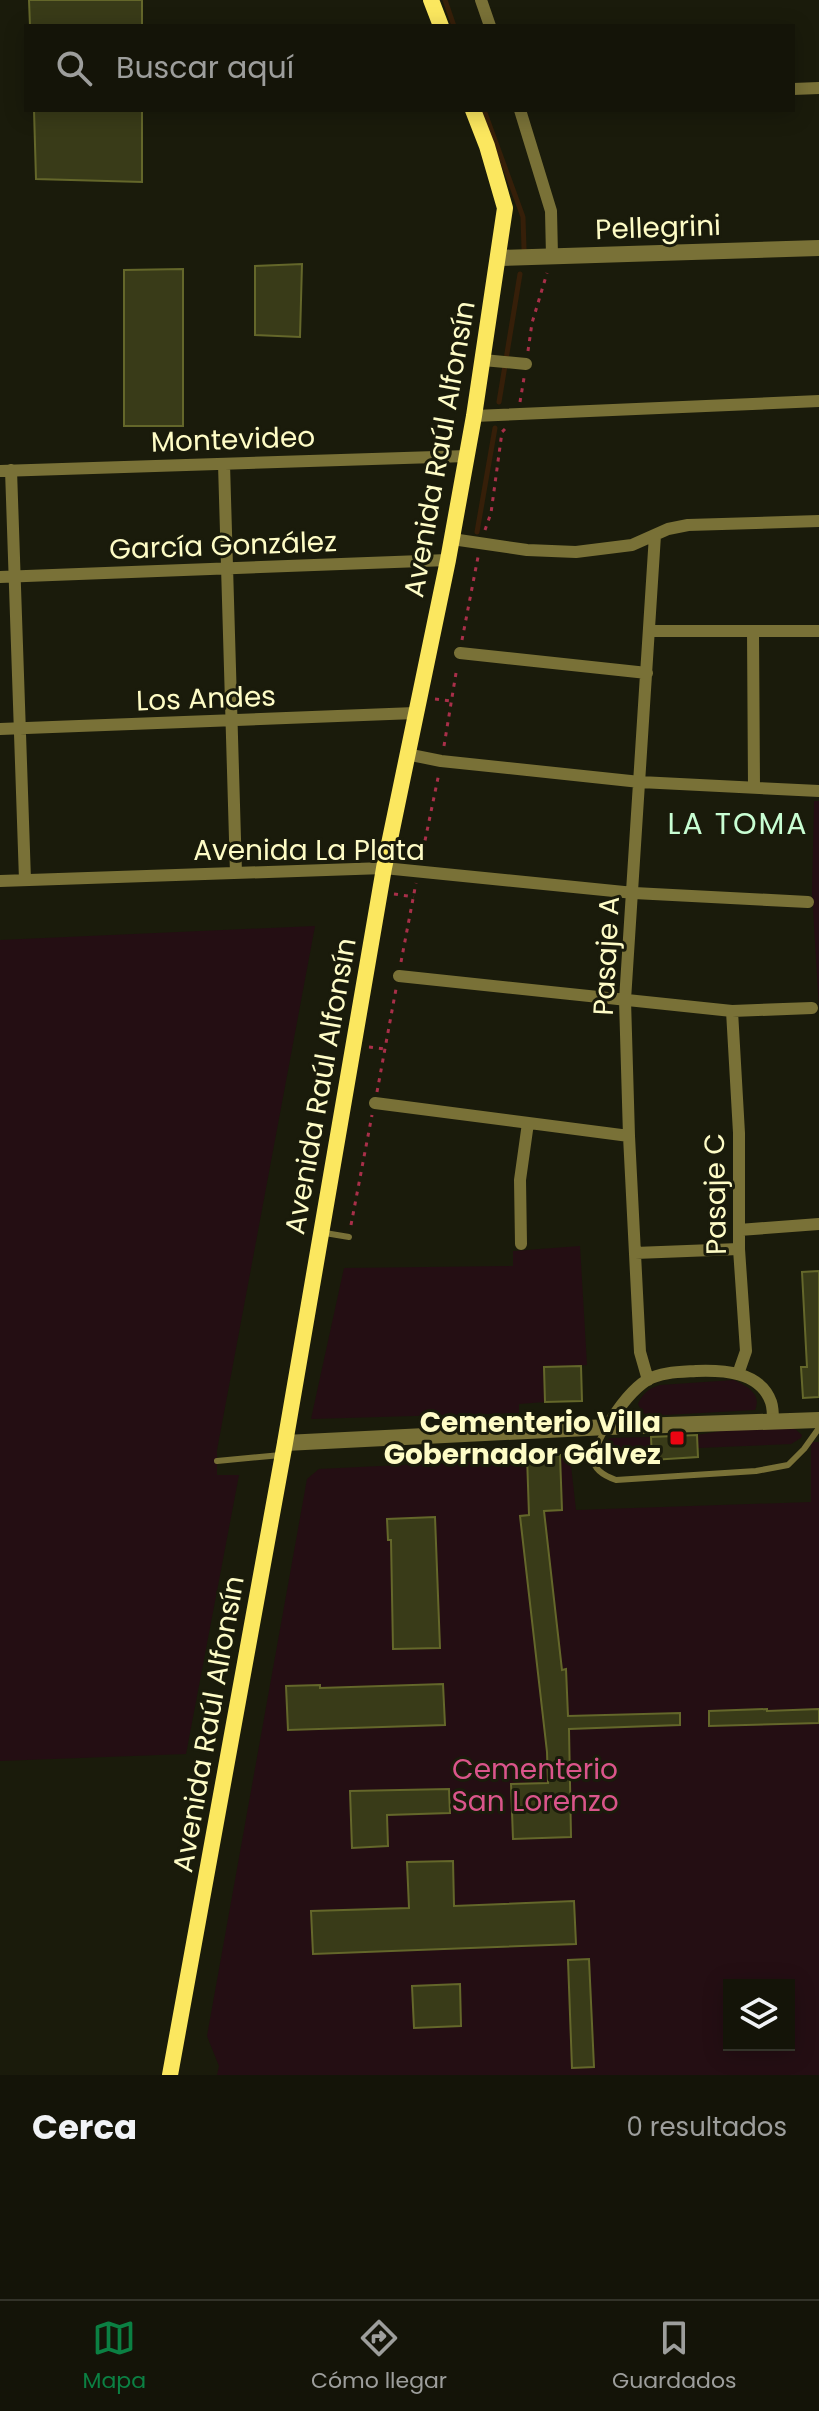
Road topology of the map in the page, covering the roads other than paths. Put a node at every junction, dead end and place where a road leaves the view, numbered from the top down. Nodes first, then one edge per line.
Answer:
1 (431, 0) edge
2 (481, 0) edge
3 (440, 24) edge
4 (489, 24) edge
5 (819, 88) edge
6 (795, 89) edge
7 (474, 112) edge
8 (521, 112) edge
9 (819, 248) edge
10 (552, 256) junction
11 (498, 258) junction
12 (498, 362) junction
13 (526, 364) road end
14 (819, 401) edge
15 (474, 416) junction
16 (467, 456) junction
17 (224, 464) junction
18 (5, 470) edge
19 (819, 521) edge
20 (655, 535) junction
21 (452, 539) junction
22 (448, 560) junction
23 (226, 569) junction
24 (14, 576) junction
25 (0, 577) edge
26 (650, 631) junction
27 (753, 631) junction
28 (819, 631) edge
29 (460, 653) road end
30 (647, 673) junction
31 (415, 713) junction
32 (231, 721) junction
33 (19, 728) junction
34 (0, 729) edge
35 (406, 754) junction
36 (640, 782) junction
37 (754, 787) junction
38 (819, 791) edge
39 (384, 868) junction
40 (236, 873) junction
41 (25, 880) junction
42 (0, 881) edge
43 (634, 893) junction
44 (808, 902) dead end
45 (399, 976) road end
46 (625, 1000) junction
47 (812, 1008) dead end
48 (732, 1011) junction
49 (375, 1103) road end
50 (528, 1123) junction
51 (629, 1136) junction
52 (819, 1224) edge
53 (739, 1230) junction
54 (321, 1232) junction
55 (349, 1237) road end
56 (521, 1244) dead end
57 (739, 1249) junction
58 (635, 1253) junction
59 (738, 1374) junction
60 (648, 1380) junction
61 (819, 1420) edge
62 (773, 1421) junction
63 (607, 1427) junction
64 (819, 1428) edge
65 (284, 1449) junction
66 (217, 1461) dead end
67 (170, 2075) edge

1 - 3 main road
2 - 4 street
5 - 6 street
7 - 11 main road, Avenida Raúl Alfonsín
8 - 10 street
9 - 10 street, Pellegrini
10 - 11 street, Pellegrini
11 - 12 main road, Avenida Raúl Alfonsín
12 - 13 street
12 - 15 main road, Avenida Raúl Alfonsín
14 - 15 street
15 - 16 main road, Avenida Raúl Alfonsín
16 - 17 street, Montevideo
16 - 21 main road, Avenida Raúl Alfonsín
17 - 18 street, Montevideo
17 - 23 street
18 - 24 street
19 - 20 street
20 - 21 street
20 - 26 street, Pasaje A
21 - 22 main road, Avenida Raúl Alfonsín
22 - 23 street, García González
22 - 31 main road, Avenida Raúl Alfonsín
23 - 24 street, García González
23 - 32 street
24 - 25 street, García González
24 - 33 street
26 - 27 street
26 - 30 street, Pasaje A
27 - 28 street
27 - 37 street
29 - 30 street
30 - 36 street, Pasaje A
31 - 32 street, Los Andes
31 - 35 main road, Avenida Raúl Alfonsín
32 - 33 street, Los Andes
32 - 40 street
33 - 34 street, Los Andes
33 - 41 street
35 - 36 street
35 - 39 main road, Avenida Raúl Alfonsín
36 - 37 street
36 - 43 street, Pasaje A
37 - 38 street
39 - 40 street, Avenida La Plata
39 - 43 street, Avenida La Plata
39 - 54 main road, Avenida Raúl Alfonsín
40 - 41 street, Avenida La Plata
41 - 42 street, Avenida La Plata
43 - 44 street, Avenida La Plata
43 - 46 street, Pasaje A
45 - 46 street
46 - 48 street
46 - 51 street, Pasaje A
47 - 48 street
48 - 53 street, Pasaje C
49 - 50 street
50 - 51 street
50 - 56 street
51 - 58 street, Pasaje A
52 - 53 street
53 - 57 street, Pasaje C
54 - 55 lane
54 - 65 main road, Avenida Raúl Alfonsín
57 - 58 street
57 - 59 street, Pasaje C
58 - 60 street, Pasaje A
59 - 60 street
59 - 62 street
60 - 63 street
61 - 62 street
62 - 63 street
63 - 64 lane
63 - 65 street
65 - 66 lane
65 - 67 main road, Avenida Raúl Alfonsín

